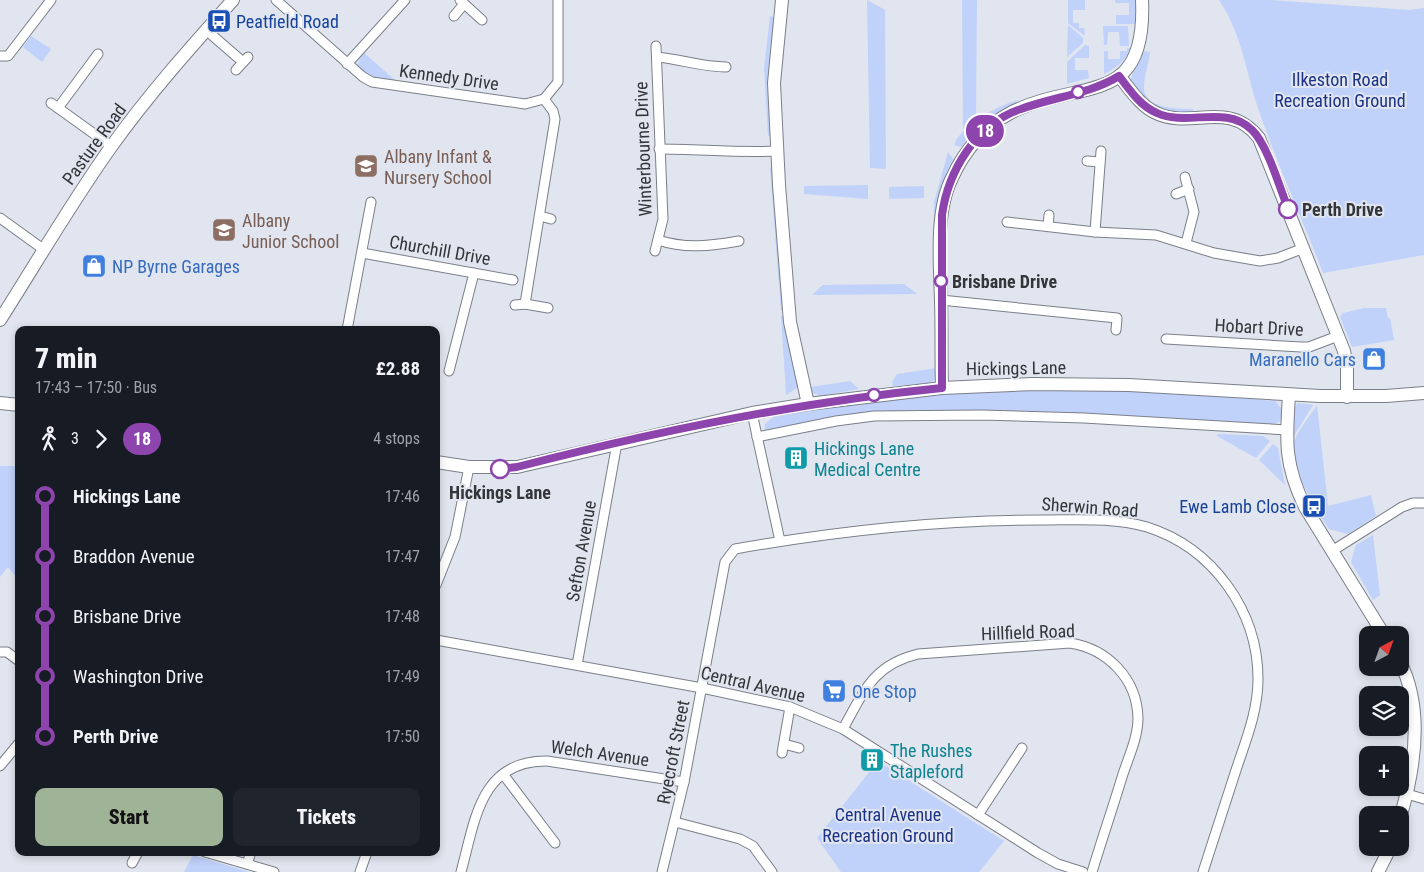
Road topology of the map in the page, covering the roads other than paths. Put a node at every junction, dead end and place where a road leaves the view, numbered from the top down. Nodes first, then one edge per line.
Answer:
1 (51, 0) edge
2 (233, 0) edge
3 (276, 0) edge
4 (405, 0) edge
5 (558, 0) edge
6 (782, 0) edge
7 (1142, 0) edge
8 (462, 2) edge
9 (454, 16) dead end
10 (482, 20) dead end
11 (206, 30) junction
12 (656, 46) dead end
13 (98, 54) dead end
14 (0, 56) edge
15 (657, 57) junction
16 (347, 64) junction
17 (726, 67) dead end
18 (236, 70) dead end
19 (1119, 76) junction
20 (544, 99) junction
21 (112, 146) junction
22 (659, 149) junction
23 (777, 151) junction
24 (1101, 151) dead end
25 (1087, 161) dead end
26 (1100, 162) junction
27 (1185, 177) dead end
28 (1189, 190) junction
29 (1176, 194) dead end
30 (370, 202) dead end
31 (1049, 215) dead end
32 (540, 216) junction
33 (0, 218) edge
34 (551, 219) dead end
35 (1008, 222) dead end
36 (1048, 226) junction
37 (1095, 232) junction
38 (723, 233) dead end
39 (658, 240) junction
40 (739, 241) dead end
41 (1186, 243) junction
42 (723, 244) junction
43 (1304, 248) junction
44 (43, 249) junction
45 (655, 251) dead end
46 (362, 253) junction
47 (474, 273) junction
48 (513, 280) dead end
49 (941, 300) junction
50 (548, 308) dead end
51 (0, 320) edge
52 (347, 326) edge
53 (1178, 328) dead end
54 (1116, 330) dead end
55 (1338, 336) junction
56 (1166, 339) dead end
57 (1178, 339) junction
58 (449, 371) dead end
59 (942, 388) junction
60 (1424, 393) edge
61 (1288, 395) junction
62 (1347, 397) junction
63 (0, 403) edge
64 (808, 404) junction
65 (15, 405) edge
66 (752, 413) junction
67 (1287, 430) junction
68 (757, 438) junction
69 (617, 442) junction
70 (440, 463) edge
71 (468, 467) junction
72 (1424, 503) edge
73 (780, 541) junction
74 (1332, 551) junction
75 (440, 575) edge
76 (1378, 626) edge
77 (440, 641) edge
78 (0, 652) edge
79 (15, 658) edge
80 (577, 665) junction
81 (1406, 676) edge
82 (702, 688) junction
83 (790, 707) junction
84 (1421, 727) edge
85 (843, 729) junction
86 (15, 748) edge
87 (799, 748) dead end
88 (1022, 748) dead end
89 (0, 766) edge
90 (503, 774) junction
91 (684, 782) junction
92 (1409, 783) edge
93 (1409, 795) edge
94 (1424, 799) edge
95 (978, 815) junction
96 (676, 822) junction
97 (555, 843) dead end
98 (136, 856) edge
99 (219, 856) edge
100 (250, 856) edge
101 (365, 856) edge
102 (1386, 856) edge
103 (132, 863) dead end
104 (247, 864) junction
105 (1057, 868) edge
106 (274, 872) edge
107 (360, 872) edge
108 (461, 872) edge
109 (662, 872) edge
110 (772, 872) edge
111 (1083, 872) edge
112 (1092, 872) edge
113 (1203, 872) edge
114 (1378, 872) edge

1 - 14 street
2 - 11 street, Pasture Road
3 - 16 street, Kennedy Drive
4 - 16 street
5 - 20 street
6 - 23 street
7 - 19 street
8 - 9 street
8 - 10 street
11 - 18 street
11 - 21 street, Pasture Road
12 - 15 street, Winterbourne Drive
13 - 21 street
15 - 17 street
15 - 22 street, Winterbourne Drive
16 - 20 street, Kennedy Drive
19 - 43 street
19 - 49 street
20 - 32 street
21 - 44 street, Pasture Road
22 - 23 street
22 - 39 street, Winterbourne Drive
23 - 64 street
24 - 26 street
25 - 26 street
26 - 37 street
27 - 28 street
28 - 29 street
28 - 41 street
30 - 46 street
31 - 36 street
32 - 34 street
32 - 50 street
33 - 44 street
35 - 36 street
36 - 37 street
37 - 41 street
38 - 42 street
39 - 42 street
39 - 45 street, Winterbourne Drive
40 - 42 street
41 - 43 street
43 - 55 street
44 - 51 street, Pasture Road
46 - 47 street, Churchill Drive
46 - 52 street
47 - 48 street, Churchill Drive
47 - 58 street
49 - 54 street
49 - 59 street
53 - 57 street
55 - 57 street, Hobart Drive
55 - 62 street
56 - 57 street, Hobart Drive
59 - 61 street, Hickings Lane
59 - 64 street, Hickings Lane
60 - 62 street, Hickings Lane
61 - 62 street, Hickings Lane
61 - 67 street
63 - 65 street
64 - 66 street, Hickings Lane
66 - 68 street
66 - 69 street, Hickings Lane
67 - 68 street
67 - 74 street
68 - 73 street
69 - 71 street, Hickings Lane
69 - 80 street, Sefton Avenue
70 - 71 street, Hickings Lane
71 - 75 street
72 - 74 street
73 - 82 street, Ryecroft Street
73 - 113 street, Sherwin Road
74 - 76 street
77 - 80 street, Central Avenue
78 - 79 street
80 - 82 street, Central Avenue
81 - 84 street
82 - 83 street, Central Avenue
82 - 91 street, Ryecroft Street
83 - 85 street, Central Avenue
83 - 87 street
84 - 92 street
85 - 95 street, Central Avenue
85 - 112 street, Hillfield Road
86 - 89 street
88 - 95 street
90 - 91 street, Welch Avenue
90 - 97 street
90 - 108 street, Welch Avenue
91 - 96 street, Ryecroft Street
93 - 94 street
95 - 105 street, Central Avenue
96 - 109 street, Ryecroft Street
96 - 110 street
98 - 103 street
99 - 104 street
100 - 104 street
101 - 107 street
102 - 114 street
104 - 106 street
105 - 111 street, Central Avenue

